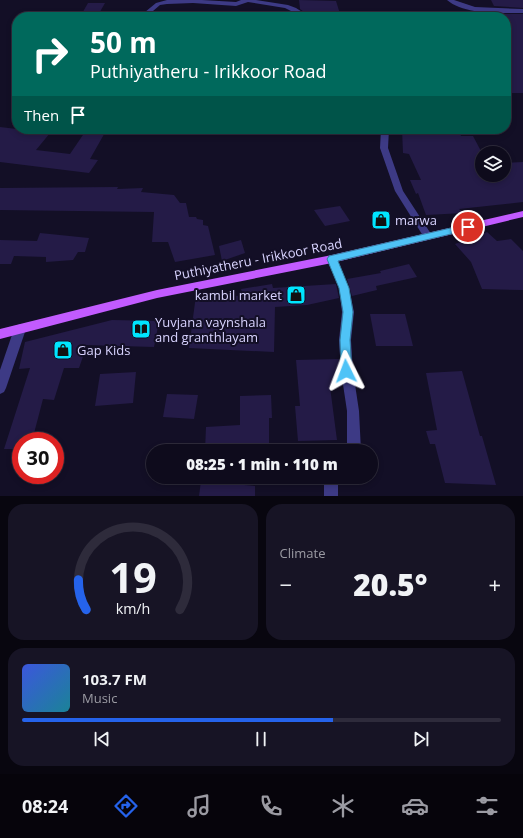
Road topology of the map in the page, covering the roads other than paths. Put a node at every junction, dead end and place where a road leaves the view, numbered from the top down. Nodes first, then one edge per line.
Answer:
1 (450, 0) edge
2 (245, 1) edge
3 (523, 11) edge
4 (148, 12) edge
5 (300, 12) edge
6 (385, 134) edge
7 (523, 214) edge
8 (428, 237) junction
9 (332, 259) junction
10 (20, 329) junction
11 (0, 334) edge
12 (0, 388) edge
13 (354, 444) edge
14 (331, 484) edge
15 (331, 496) edge

1 - 3 street
2 - 4 street
2 - 5 street
6 - 8 street
7 - 8 main road, Puthiyatheru - Irikkoor Road
8 - 9 main road, Puthiyatheru - Irikkoor Road
9 - 10 main road, Puthiyatheru - Irikkoor Road
9 - 13 street
10 - 11 main road, Puthiyatheru - Irikkoor Road
10 - 12 street
14 - 15 street

